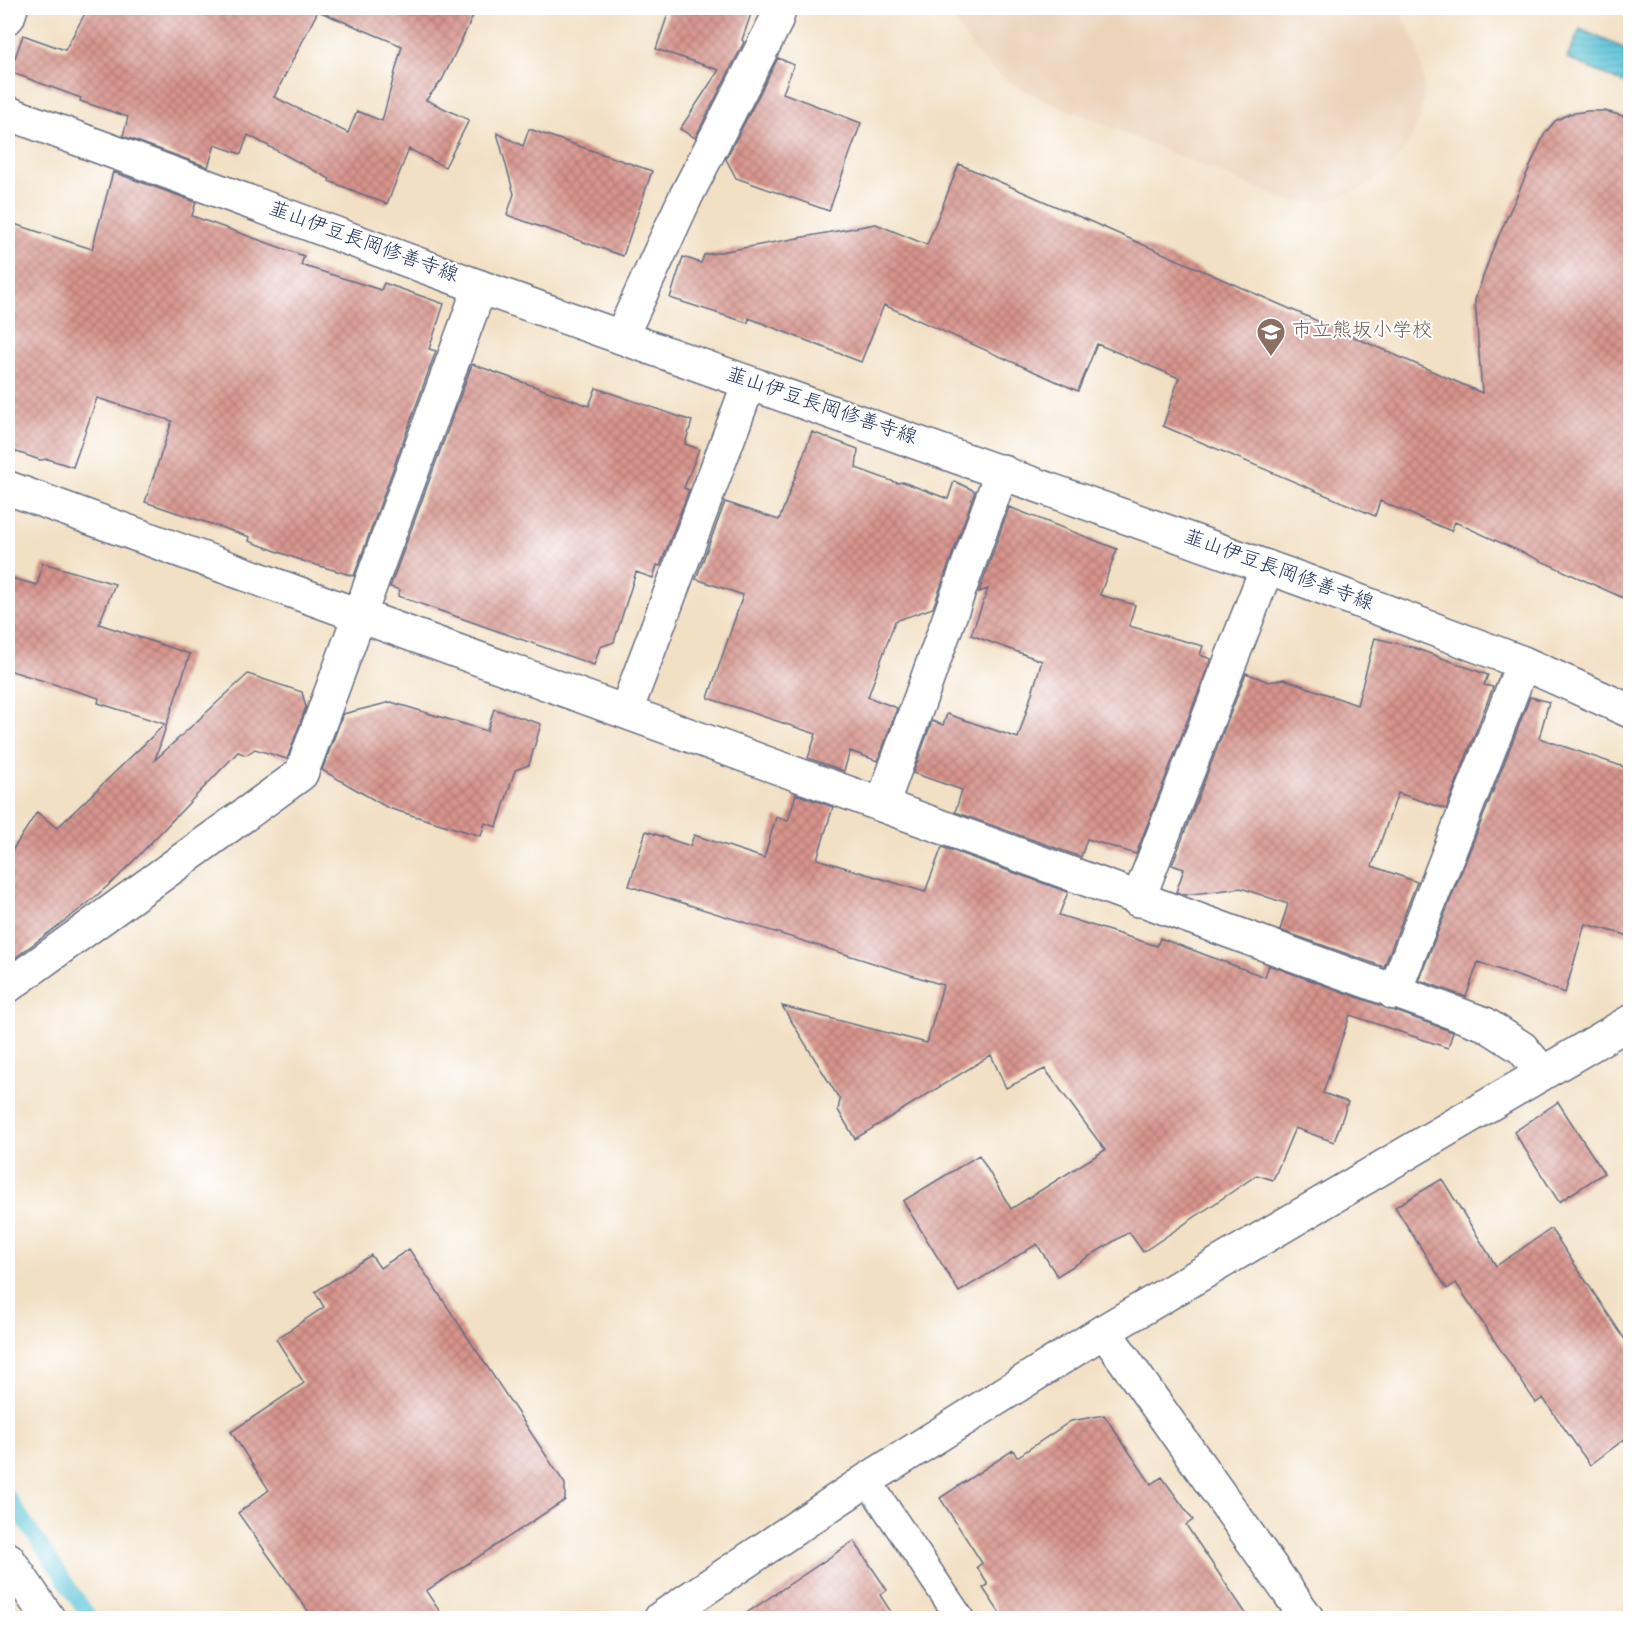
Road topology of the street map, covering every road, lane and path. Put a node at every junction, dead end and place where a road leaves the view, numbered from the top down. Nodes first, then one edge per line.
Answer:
1 (11, 8) edge
2 (780, 8) edge
3 (8, 17) edge
4 (8, 113) edge
5 (480, 287) junction
6 (621, 337) junction
7 (749, 383) junction
8 (1002, 471) junction
9 (8, 488) edge
10 (1267, 567) junction
11 (360, 617) junction
12 (1523, 663) junction
13 (626, 711) junction
14 (1630, 711) edge
15 (882, 805) junction
16 (1138, 900) junction
17 (8, 986) edge
18 (1394, 993) junction
19 (1630, 1022) edge
20 (1542, 1072) junction
21 (1104, 1331) junction
22 (867, 1480) junction
23 (8, 1559) edge
24 (48, 1618) edge
25 (661, 1618) edge
26 (960, 1618) edge
27 (1307, 1618) edge

1 - 3 street
2 - 6 street
4 - 5 street, 韮山伊豆長岡修善寺線
5 - 6 street, 韮山伊豆長岡修善寺線
5 - 11 street
6 - 7 street, 韮山伊豆長岡修善寺線
7 - 8 street, 韮山伊豆長岡修善寺線
7 - 13 street
8 - 10 street, 韮山伊豆長岡修善寺線
8 - 15 street
9 - 11 street
10 - 12 street, 韮山伊豆長岡修善寺線
10 - 16 street
11 - 13 street
11 - 17 street
12 - 14 street, 韮山伊豆長岡修善寺線
12 - 18 street
13 - 15 street
15 - 16 street
16 - 18 street
18 - 20 street
19 - 20 street
20 - 21 street
21 - 22 street
21 - 27 street
22 - 25 street
22 - 26 lane
23 - 24 street

